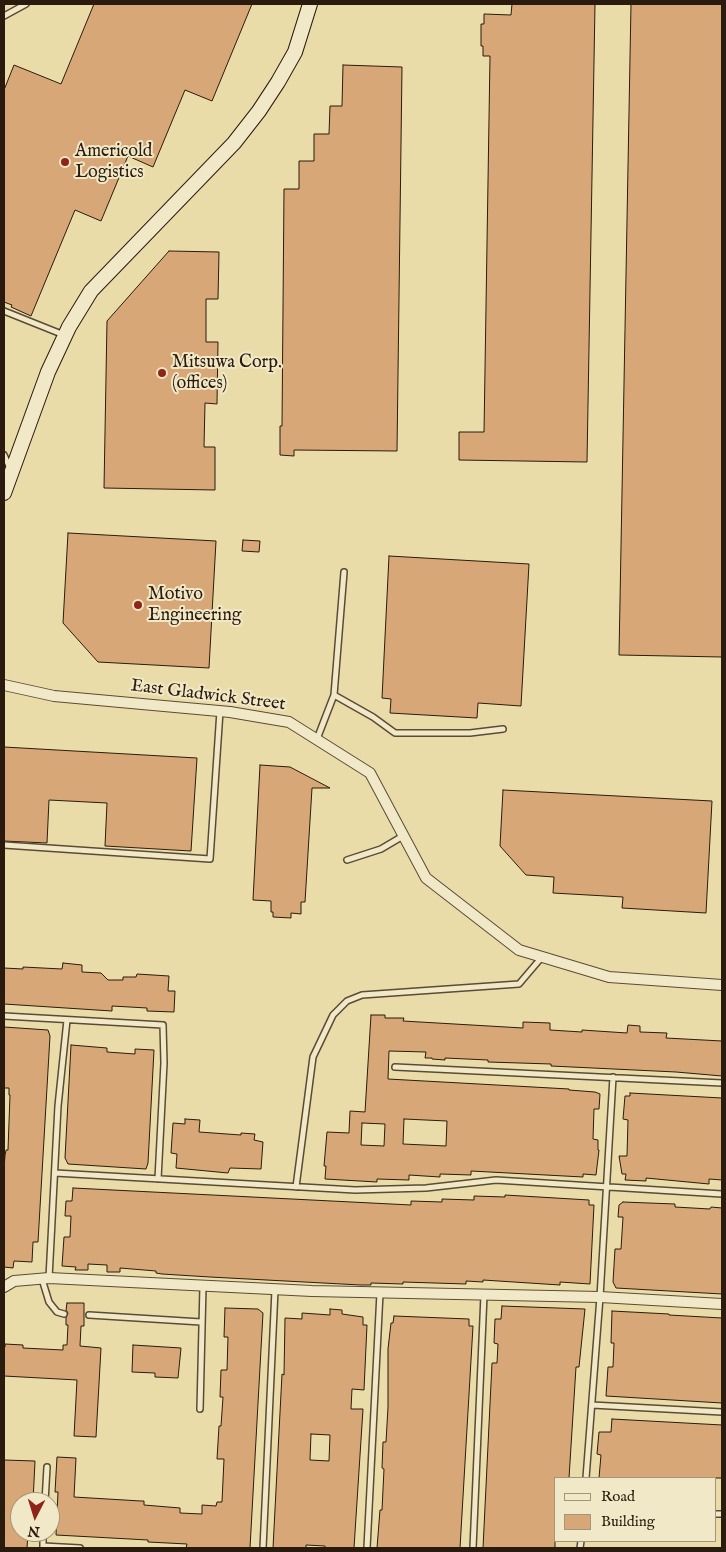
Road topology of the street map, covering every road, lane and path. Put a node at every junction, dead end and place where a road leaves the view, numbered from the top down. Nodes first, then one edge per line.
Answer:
1 (26, 4) edge
2 (310, 4) edge
3 (4, 16) edge
4 (4, 311) edge
5 (65, 335) junction
6 (4, 455) edge
7 (12, 470) junction
8 (4, 493) edge
9 (344, 572) dead end
10 (4, 685) edge
11 (334, 696) junction
12 (220, 711) junction
13 (503, 728) dead end
14 (317, 740) junction
15 (404, 835) junction
16 (4, 845) edge
17 (347, 860) dead end
18 (542, 957) junction
19 (722, 985) edge
20 (4, 1016) edge
21 (67, 1020) junction
22 (395, 1067) dead end
23 (613, 1077) junction
24 (722, 1083) edge
25 (55, 1173) junction
26 (158, 1179) junction
27 (296, 1187) junction
28 (607, 1188) junction
29 (722, 1194) edge
30 (46, 1279) junction
31 (203, 1286) junction
32 (4, 1287) edge
33 (275, 1290) junction
34 (380, 1293) junction
35 (484, 1295) junction
36 (600, 1297) junction
37 (722, 1304) edge
38 (64, 1314) dead end
39 (88, 1315) dead end
40 (201, 1322) junction
41 (592, 1405) junction
42 (200, 1409) dead end
43 (722, 1412) edge
44 (47, 1467) dead end
45 (586, 1477) edge
46 (46, 1492) edge
47 (43, 1547) edge
48 (80, 1548) edge
49 (263, 1548) edge
50 (368, 1548) edge
51 (472, 1548) edge

1 - 3 lane
2 - 5 street
4 - 5 lane
5 - 7 street
6 - 7 lane
7 - 8 street
9 - 11 lane
10 - 12 street, East Gladwick Street
11 - 13 lane
11 - 14 lane
12 - 14 street, East Gladwick Street
12 - 16 lane
14 - 15 street, East Gladwick Street
15 - 17 lane
15 - 18 street, East Gladwick Street
18 - 19 street, East Gladwick Street
18 - 27 lane
20 - 21 lane
21 - 25 lane
21 - 26 lane
22 - 23 lane
23 - 24 lane
23 - 28 lane
25 - 26 lane
25 - 30 lane
26 - 27 lane
27 - 28 lane
28 - 29 lane
28 - 36 lane
30 - 31 street
30 - 32 street
30 - 38 lane
31 - 33 street
31 - 40 lane
33 - 34 street
33 - 49 lane
34 - 35 street
34 - 50 lane
35 - 36 street
35 - 51 lane
36 - 37 street
36 - 41 lane
39 - 40 lane
40 - 42 lane
41 - 43 lane
41 - 45 lane
44 - 46 lane
47 - 48 lane

